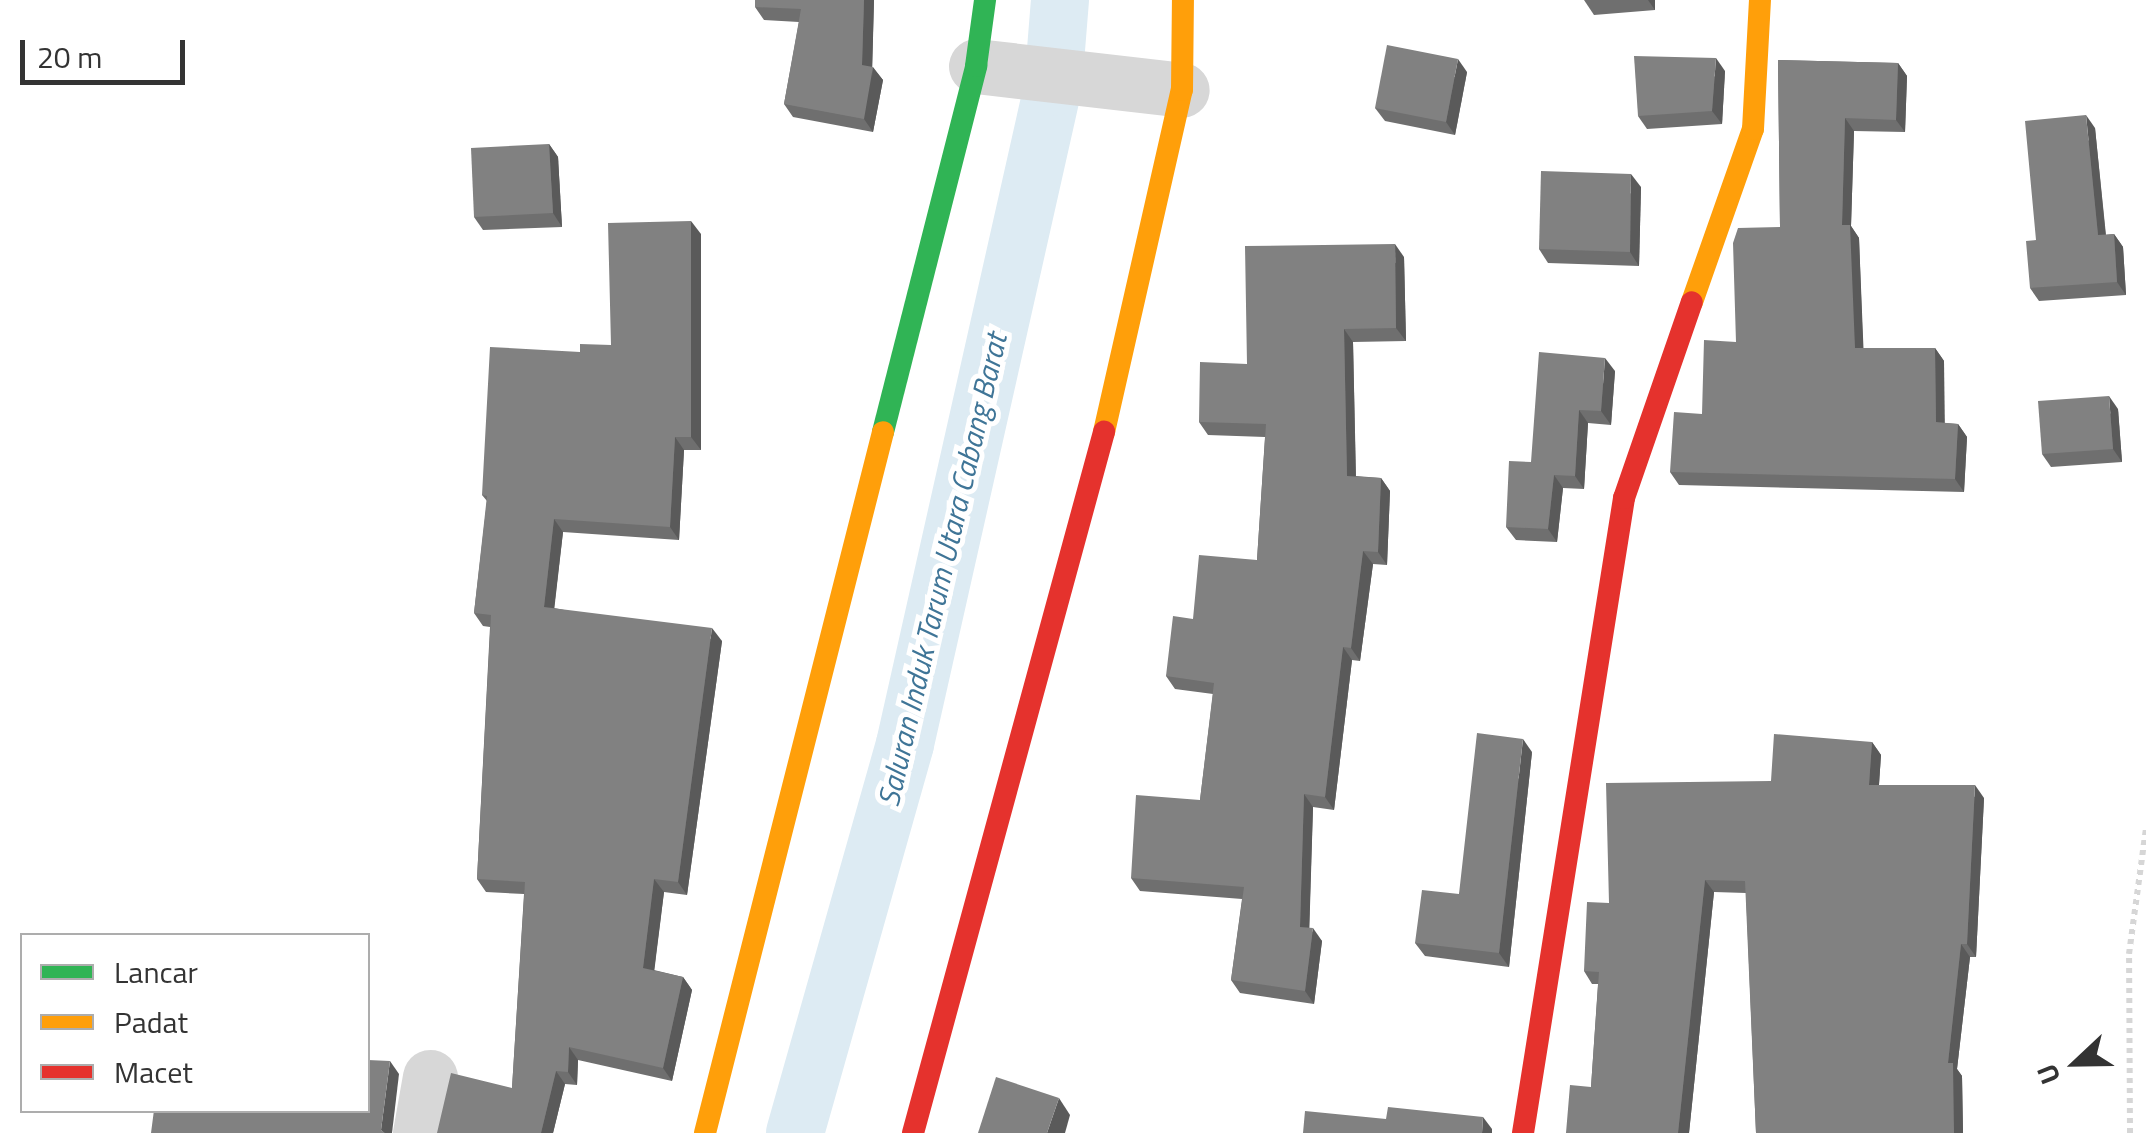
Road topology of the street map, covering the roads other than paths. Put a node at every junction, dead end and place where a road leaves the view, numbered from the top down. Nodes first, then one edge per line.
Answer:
1 (985, 0) edge
2 (1183, 0) edge
3 (1760, 0) edge
4 (991, 69) junction
5 (1182, 90) junction
6 (430, 1077) dead end
7 (420, 1133) edge
8 (705, 1133) edge
9 (913, 1133) edge
10 (1523, 1133) edge

1 - 4 street
2 - 5 street
3 - 10 street
4 - 5 street
4 - 8 street
5 - 9 street
6 - 7 street

